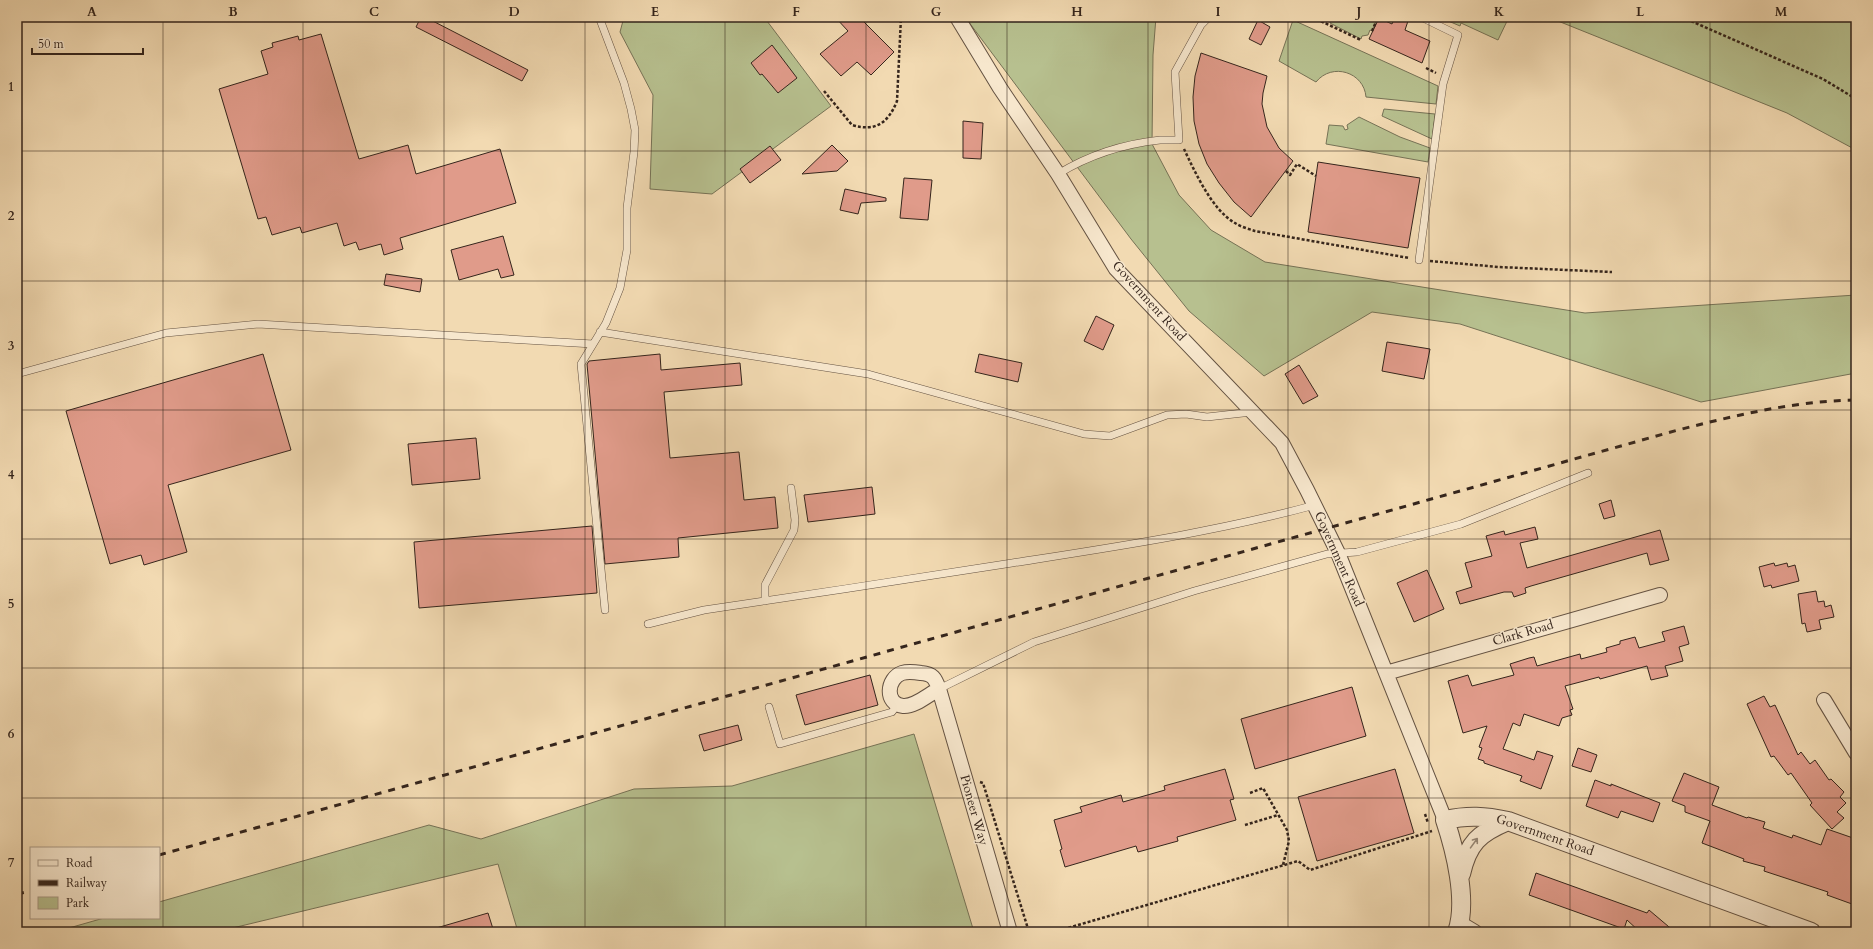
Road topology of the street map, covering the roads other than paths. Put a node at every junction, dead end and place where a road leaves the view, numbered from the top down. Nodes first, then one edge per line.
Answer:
1 (598, 17) edge
2 (957, 17) edge
3 (1209, 17) edge
4 (1421, 17) edge
5 (1058, 174) junction
6 (1419, 260) road end
7 (600, 332) junction
8 (593, 344) junction
9 (17, 374) edge
10 (1252, 412) junction
11 (1588, 473) dead end
12 (792, 488) dead end
13 (1315, 505) junction
14 (1338, 553) junction
15 (1660, 595) dead end
16 (765, 602) junction
17 (605, 610) dead end
18 (648, 624) dead end
19 (1386, 673) junction
20 (939, 689) junction
21 (1824, 700) dead end
22 (898, 704) junction
23 (769, 707) dead end
24 (1856, 753) edge
25 (1446, 820) junction
26 (1508, 821) junction
27 (1460, 879) junction
28 (1464, 929) edge
29 (1010, 932) edge
30 (1812, 932) edge

1 - 7 lane
2 - 5 street, Government Road
3 - 5 lane
4 - 6 lane
5 - 10 street, Government Road
7 - 8 lane
7 - 10 lane
8 - 9 lane
8 - 17 lane
10 - 13 street, Government Road
11 - 14 lane
12 - 16 lane
13 - 14 street, Government Road
13 - 16 lane
14 - 19 street, Government Road
14 - 20 lane
15 - 19 street, Clark Road
16 - 18 lane
19 - 25 street, Government Road
20 - 22 street
20 - 22 street, Pioneer Way
20 - 29 street, Pioneer Way
21 - 24 street
22 - 23 lane
25 - 26 street, Government Road
25 - 27 street
27 -> 26 street
26 - 30 street, Government Road
27 - 28 street

